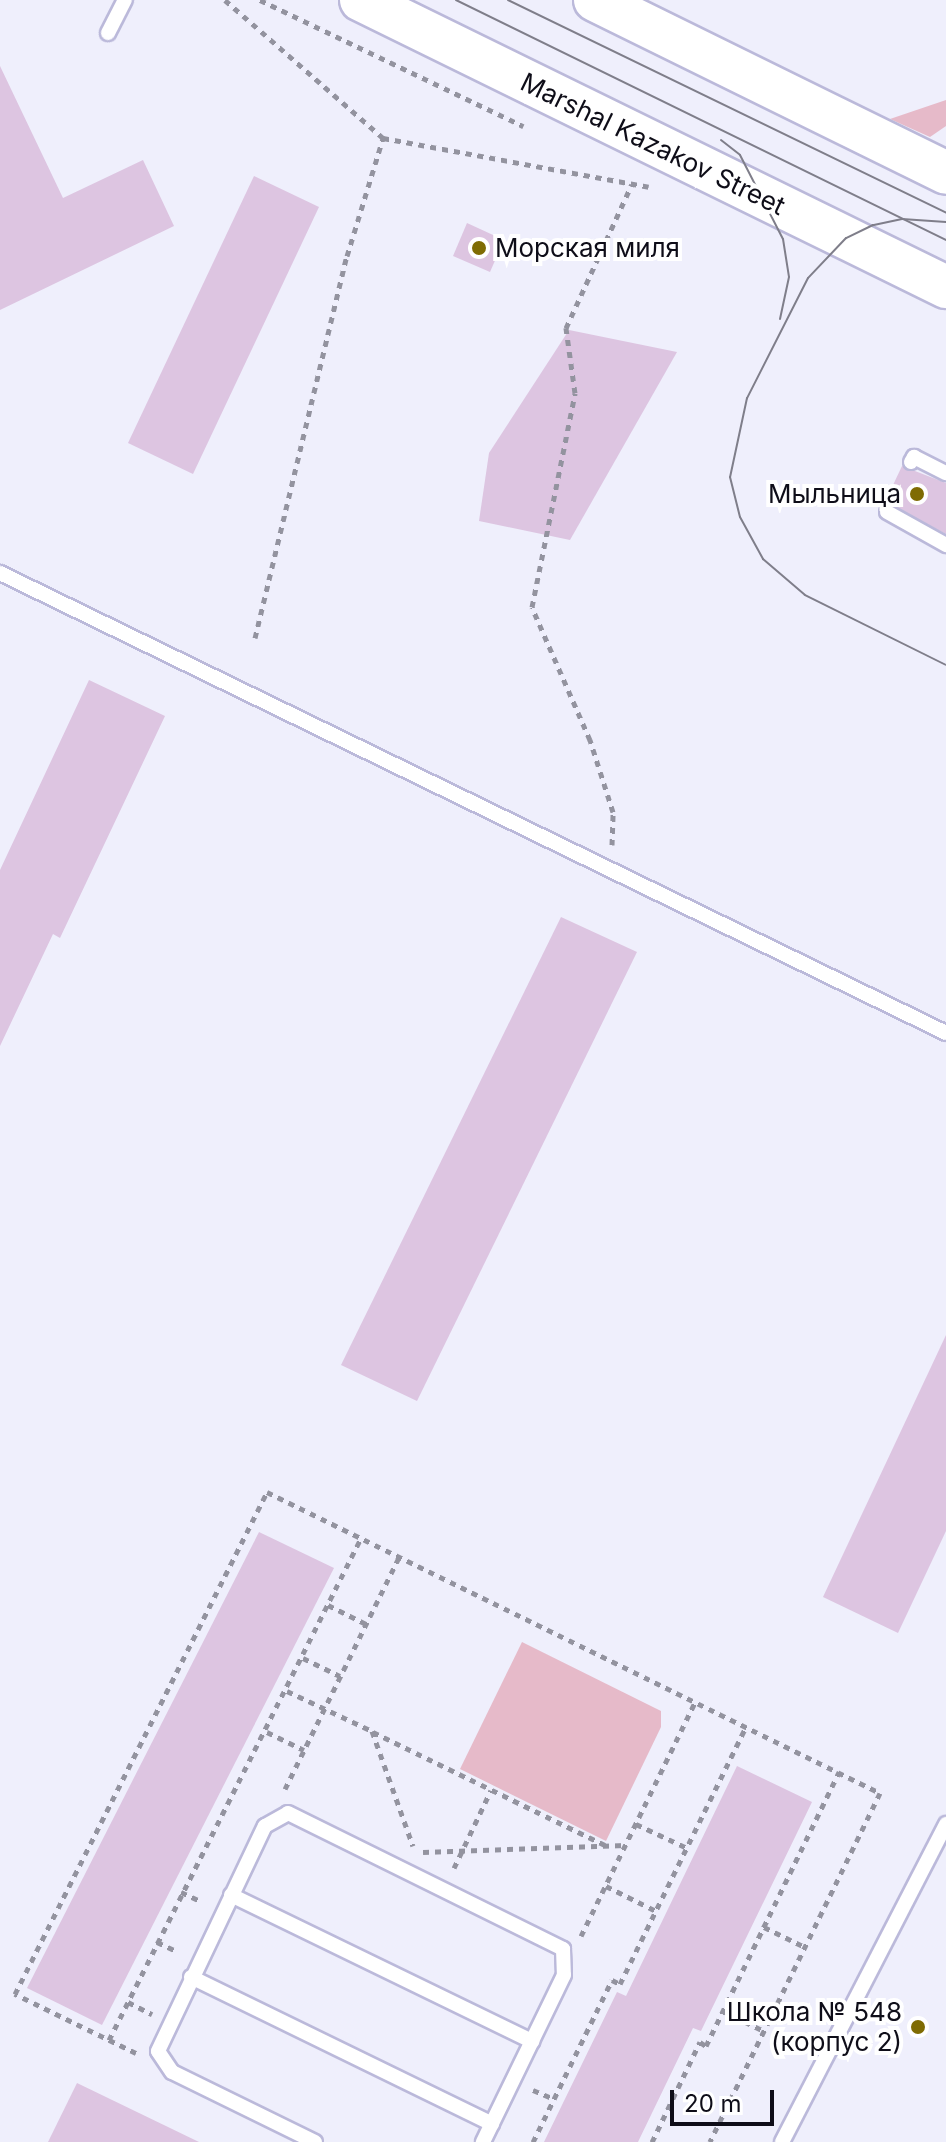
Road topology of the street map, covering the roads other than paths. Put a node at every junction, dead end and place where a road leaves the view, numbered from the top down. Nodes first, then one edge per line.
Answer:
1 (125, 0) edge
2 (361, 0) edge
3 (595, 0) edge
4 (108, 33) dead end
5 (946, 173) edge
6 (946, 287) edge
7 (911, 462) dead end
8 (943, 473) edge
9 (887, 512) dead end
10 (945, 542) edge
11 (0, 573) edge
12 (946, 1033) edge
13 (946, 1824) edge
14 (231, 1895) junction
15 (191, 1977) junction
16 (532, 2041) junction
17 (492, 2124) junction
18 (315, 2142) edge
19 (483, 2142) edge
20 (782, 2142) edge

1 - 4 lane
2 - 6 main road, Marshal Kazakov Street
3 - 5 main road
7 - 8 lane
9 - 10 lane
11 - 12 lane
13 - 20 lane
14 - 15 lane
14 - 16 lane
14 - 16 lane
15 - 17 lane
15 - 18 lane
16 - 17 lane
17 - 19 lane

